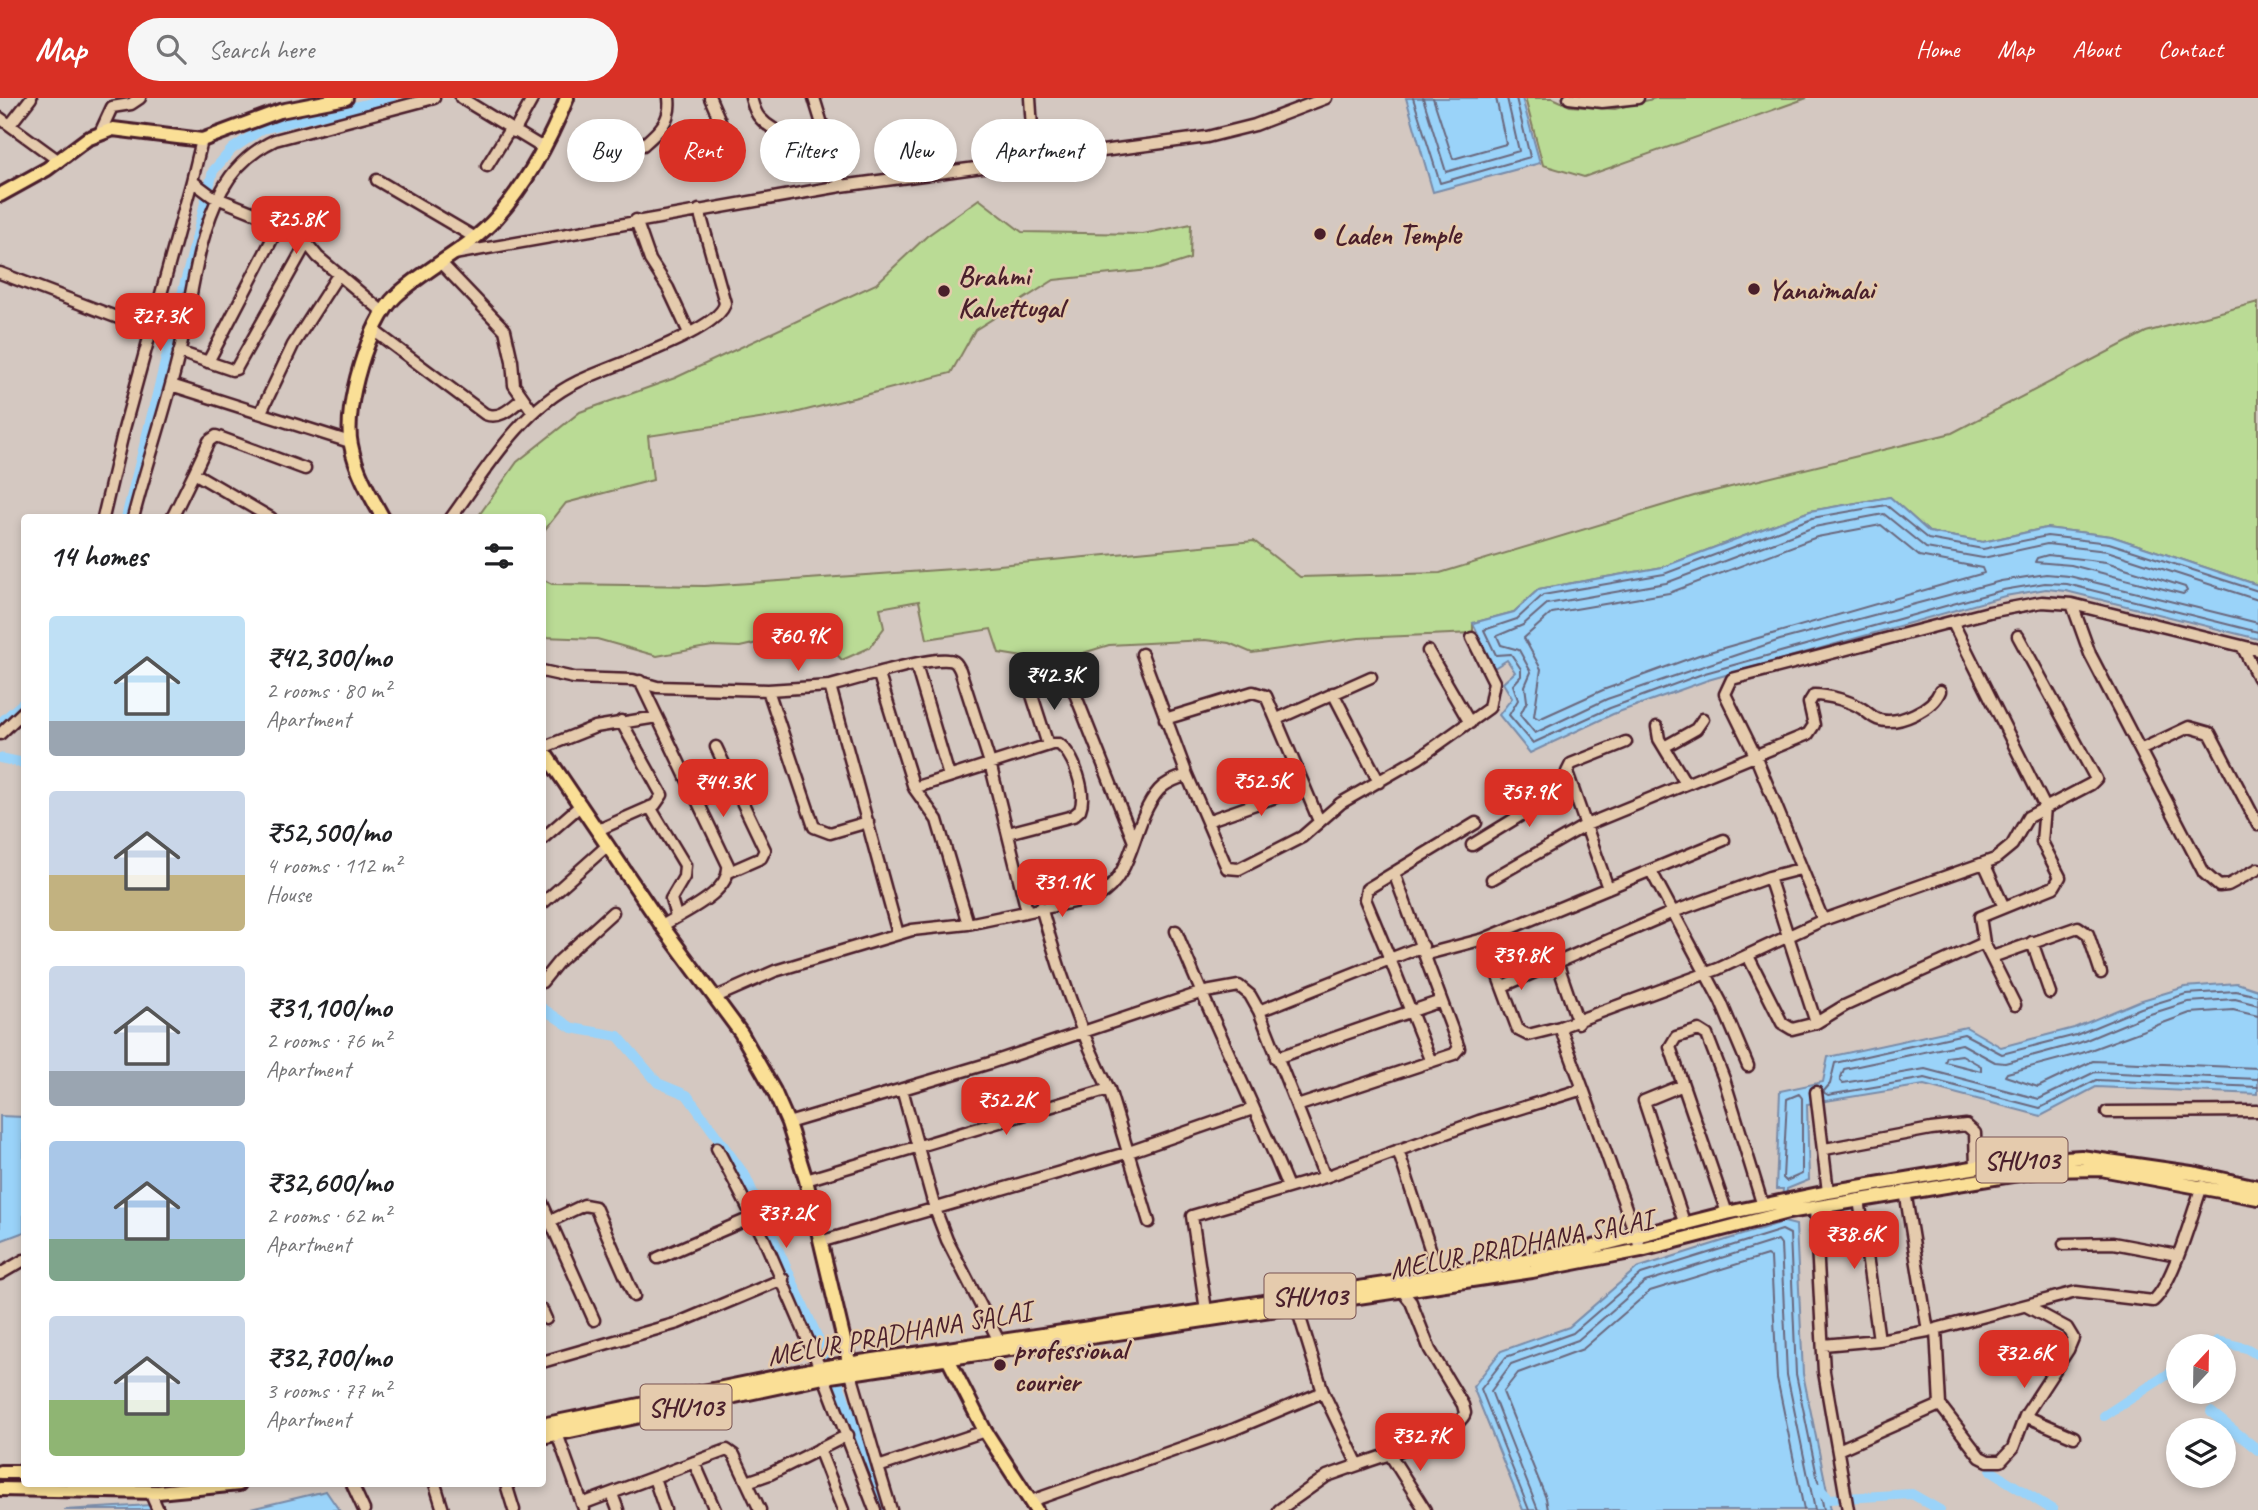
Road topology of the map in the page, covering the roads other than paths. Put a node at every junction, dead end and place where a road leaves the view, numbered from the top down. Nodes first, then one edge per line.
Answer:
1 (32, 98) edge
2 (140, 98) edge
3 (306, 98) edge
4 (346, 98) edge
5 (434, 98) edge
6 (461, 98) edge
7 (533, 98) edge
8 (567, 98) edge
9 (669, 98) edge
10 (710, 98) edge
11 (751, 98) edge
12 (814, 98) edge
13 (1030, 98) edge
14 (1326, 98) edge
15 (1569, 98) edge
16 (1637, 98) edge
17 (295, 108) junction
18 (0, 118) edge
19 (719, 119) edge
20 (762, 119) edge
21 (820, 119) edge
22 (1031, 119) edge
23 (10, 125) junction
24 (512, 130) junction
25 (100, 133) junction
26 (202, 141) junction
27 (645, 143) edge
28 (543, 148) junction
29 (1107, 151) edge
30 (59, 161) junction
31 (487, 166) dead end
32 (971, 168) edge
33 (377, 180) dead end
34 (194, 182) junction
35 (840, 182) edge
36 (841, 186) junction
37 (0, 195) edge
38 (215, 197) junction
39 (699, 210) junction
40 (636, 220) junction
41 (281, 222) junction
42 (474, 237) junction
43 (306, 244) junction
44 (445, 258) junction
45 (0, 273) edge
46 (338, 275) junction
47 (383, 312) junction
48 (150, 330) junction
49 (373, 330) junction
50 (689, 333) junction
51 (179, 352) junction
52 (208, 362) junction
53 (171, 385) junction
54 (522, 399) junction
55 (261, 412) junction
56 (533, 412) junction
57 (350, 442) junction
58 (305, 469) dead end
59 (194, 473) junction
60 (104, 514) edge
61 (134, 514) edge
62 (174, 514) edge
63 (264, 514) edge
64 (381, 514) edge
65 (454, 514) edge
66 (2072, 604) junction
67 (1953, 623) junction
68 (2018, 636) dead end
69 (1472, 638) dead end
70 (2243, 648) junction
71 (2258, 650) edge
72 (1428, 651) dead end
73 (1142, 654) dead end
74 (916, 665) junction
75 (1064, 666) dead end
76 (546, 672) edge
77 (879, 675) junction
78 (1371, 677) dead end
79 (2258, 678) edge
80 (640, 681) junction
81 (830, 686) junction
82 (1030, 689) dead end
83 (768, 691) junction
84 (1940, 691) dead end
85 (1334, 694) junction
86 (21, 714) edge
87 (657, 716) junction
88 (1166, 719) junction
89 (1278, 719) junction
90 (1703, 719) dead end
91 (621, 721) junction
92 (1470, 723) junction
93 (1657, 727) dead end
94 (0, 734) edge
95 (1626, 742) dead end
96 (1048, 745) junction
97 (546, 747) edge
98 (716, 747) dead end
99 (1664, 747) junction
100 (2140, 750) junction
101 (546, 755) edge
102 (1755, 755) junction
103 (990, 763) junction
104 (1187, 775) junction
105 (948, 776) junction
106 (1378, 782) junction
107 (1685, 782) junction
108 (1304, 787) junction
109 (914, 788) junction
110 (1573, 788) junction
111 (581, 805) junction
112 (650, 807) junction
113 (2045, 807) junction
114 (1207, 821) junction
115 (1319, 821) junction
116 (869, 822) junction
117 (1476, 823) dead end
118 (1586, 825) junction
119 (2258, 825) edge
120 (598, 830) junction
121 (1008, 833) junction
122 (546, 836) edge
123 (1724, 840) dead end
124 (1134, 842) junction
125 (608, 845) junction
126 (1472, 845) dead end
127 (1984, 863) junction
128 (1800, 869) junction
129 (2258, 869) edge
130 (1651, 871) junction
131 (729, 872) junction
132 (1394, 873) junction
133 (1769, 877) junction
134 (1492, 878) dead end
135 (1608, 888) junction
136 (546, 900) edge
137 (2003, 905) junction
138 (1041, 907) junction
139 (1027, 911) junction
140 (612, 912) dead end
141 (1673, 912) junction
142 (676, 916) junction
143 (1824, 920) junction
144 (968, 924) junction
145 (662, 926) junction
146 (1176, 931) dead end
147 (898, 934) junction
148 (1788, 938) junction
149 (1484, 939) junction
150 (2032, 942) junction
151 (1984, 943) junction
152 (1425, 950) junction
153 (1748, 956) junction
154 (1992, 957) junction
155 (1390, 959) junction
156 (1557, 962) junction
157 (1706, 973) junction
158 (2101, 973) dead end
159 (546, 977) edge
160 (1503, 986) junction
161 (1200, 993) junction
162 (2050, 993) dead end
163 (716, 997) junction
164 (1441, 1001) junction
165 (2015, 1005) dead end
166 (1259, 1011) junction
167 (1411, 1012) junction
168 (1578, 1023) junction
169 (1815, 1023) junction
170 (1560, 1027) junction
171 (1081, 1033) junction
172 (1276, 1058) junction
173 (1431, 1062) junction
174 (1748, 1066) dead end
175 (1683, 1085) junction
176 (902, 1089) junction
177 (1109, 1089) junction
178 (1583, 1089) junction
179 (1816, 1092) dead end
180 (1297, 1106) junction
181 (1253, 1108) junction
182 (2258, 1111) edge
183 (2108, 1112) dead end
184 (788, 1123) junction
185 (918, 1147) junction
186 (717, 1148) dead end
187 (1825, 1149) junction
188 (1398, 1150) junction
189 (1126, 1153) junction
190 (1976, 1168) junction
191 (1325, 1177) junction
192 (806, 1180) junction
193 (2202, 1186) junction
194 (1288, 1187) junction
195 (2258, 1187) edge
196 (1905, 1191) junction
197 (1828, 1192) junction
198 (2258, 1198) edge
199 (1859, 1199) junction
200 (1763, 1206) junction
201 (1784, 1207) junction
202 (1815, 1208) junction
203 (934, 1209) junction
204 (1727, 1213) junction
205 (753, 1217) junction
206 (1149, 1222) dead end
207 (546, 1223) edge
208 (1685, 1225) junction
209 (823, 1241) junction
210 (1639, 1244) junction
211 (2064, 1244) dead end
212 (2177, 1255) junction
213 (658, 1258) dead end
214 (21, 1262) edge
215 (0, 1274) edge
216 (1439, 1276) junction
217 (783, 1279) junction
218 (1403, 1292) junction
219 (634, 1296) dead end
220 (2028, 1307) junction
221 (1297, 1308) junction
222 (1207, 1317) junction
223 (594, 1320) dead end
224 (1932, 1330) junction
225 (998, 1339) junction
226 (1879, 1340) junction
227 (1823, 1345) junction
228 (945, 1353) junction
229 (546, 1361) edge
230 (835, 1371) junction
231 (1323, 1392) junction
232 (1940, 1405) junction
233 (2025, 1416) junction
234 (551, 1428) edge
235 (985, 1431) junction
236 (848, 1435) junction
237 (2074, 1437) dead end
238 (819, 1449) junction
239 (1838, 1450) junction
240 (1388, 1453) junction
241 (694, 1462) junction
242 (1358, 1465) junction
243 (878, 1467) junction
244 (0, 1472) edge
245 (21, 1472) edge
246 (654, 1478) junction
247 (747, 1482) junction
248 (206, 1487) edge
249 (353, 1487) edge
250 (436, 1487) edge
251 (507, 1487) edge
252 (0, 1489) edge
253 (150, 1492) junction
254 (612, 1494) junction
255 (1034, 1506) edge
256 (583, 1507) edge
257 (158, 1510) edge
258 (364, 1510) edge
259 (443, 1510) edge
260 (514, 1510) edge
261 (618, 1510) edge
262 (665, 1510) edge
263 (715, 1510) edge
264 (760, 1510) edge
265 (843, 1510) edge
266 (875, 1510) edge
267 (891, 1510) edge
268 (1279, 1510) edge
269 (1425, 1510) edge
270 (1848, 1510) edge

1 - 23 street
2 - 25 street
3 - 17 street
4 - 17 main road
5 - 38 street
6 - 24 street
7 - 24 street
8 - 28 main road
9 - 27 street
10 - 19 street
11 - 20 street
12 - 21 street
13 - 22 street
14 - 29 street
15 - 16 street
17 - 26 main road
18 - 23 street
23 - 30 street
24 - 28 street
24 - 31 street
25 - 26 main road
25 - 30 main road
26 - 34 street
28 - 42 main road
30 - 37 main road
32 - 36 street
33 - 42 street
34 - 38 street
34 - 48 street
35 - 36 street
36 - 39 street
38 - 41 street
38 - 51 street
39 - 40 street
39 - 50 street
40 - 44 street
40 - 50 street
41 - 43 street
41 - 52 street
42 - 44 main road
43 - 46 street
43 - 52 street
44 - 47 main road
44 - 54 street
45 - 48 street
46 - 47 street
46 - 55 street
47 - 49 main road
48 - 60 street
49 - 54 street
49 - 57 main road
50 - 56 street
51 - 52 street
51 - 53 street
53 - 55 street
53 - 61 street
54 - 56 street
55 - 57 street
56 - 65 street
57 - 64 main road
58 - 59 street
59 - 62 street
59 - 63 street
66 - 67 street
66 - 70 street
66 - 100 street
67 - 102 street
67 - 113 street
68 - 113 street
69 - 92 street
70 - 71 street
70 - 79 street
72 - 92 street
73 - 88 street
74 - 77 street
74 - 103 street
74 - 105 street
75 - 124 street
76 - 80 street
77 - 81 street
77 - 109 street
78 - 85 street
80 - 83 street
80 - 87 street
81 - 83 street
81 - 116 street
82 - 96 street
83 - 116 street
84 - 102 street
85 - 89 street
85 - 106 street
86 - 94 street
87 - 91 street
87 - 131 street
88 - 89 street
88 - 104 street
89 - 108 street
90 - 99 street
91 - 97 street
91 - 112 street
92 - 106 street
93 - 99 street
95 - 110 street
96 - 103 street
96 - 121 street
98 - 131 street
99 - 107 street
100 - 119 street
100 - 129 street
101 - 111 main road
102 - 107 street
102 - 128 street
103 - 105 street
103 - 121 street
104 - 114 street
104 - 124 street
105 - 109 street
106 - 115 street
107 - 118 street
108 - 114 street
108 - 115 street
109 - 144 street
110 - 118 street
110 - 126 street
111 - 120 main road
111 - 122 street
112 - 120 street
112 - 142 street
113 - 127 street
113 - 137 street
114 - 115 street
116 - 147 street
117 - 132 street
118 - 134 street
118 - 135 street
120 - 125 main road
121 - 139 street
123 - 130 street
124 - 138 street
125 - 136 street
125 - 145 main road
127 - 137 street
127 - 143 street
128 - 133 street
128 - 143 street
130 - 135 street
130 - 141 street
131 - 142 street
132 - 152 street
132 - 155 street
133 - 141 street
133 - 148 street
135 - 149 street
137 - 151 street
138 - 139 street
138 - 171 street
139 - 144 street
140 - 159 street
141 - 156 street
141 - 157 street
142 - 145 street
143 - 148 street
144 - 147 street
145 - 163 main road
146 - 161 street
147 - 163 street
148 - 153 street
148 - 169 street
149 - 152 street
149 - 160 street
150 - 154 street
150 - 158 street
150 - 162 street
151 - 154 street
151 - 169 street
152 - 155 street
152 - 164 street
153 - 157 street
153 - 169 street
154 - 165 street
155 - 166 street
155 - 167 street
156 - 160 street
156 - 168 street
157 - 168 street
157 - 174 street
160 - 170 street
161 - 166 street
161 - 171 street
161 - 181 street
163 - 184 main road
164 - 167 street
164 - 173 street
166 - 172 street
167 - 172 street
167 - 173 street
168 - 170 street
170 - 178 street
171 - 176 street
171 - 177 street
172 - 180 street
173 - 180 street
175 - 200 street
175 - 204 street
175 - 208 street
176 - 184 street
176 - 185 street
177 - 185 street
177 - 189 street
178 - 188 street
178 - 210 street
179 - 187 street
180 - 191 street
181 - 189 street
181 - 194 street
182 - 183 street
184 - 192 main road
185 - 192 street
185 - 203 street
186 - 205 street
187 - 190 street
187 - 197 street
188 - 191 street
188 - 216 street
189 - 203 street
189 - 206 street
190 - 195 main road, MELUR PRADHANA SALAI / SHU103
190 - 197 main road, MELUR PRADHANA SALAI / SHU103
191 - 194 street
192 - 209 main road
193 - 196 main road, MELUR PRADHANA SALAI / SHU103
193 - 198 main road, MELUR PRADHANA SALAI / SHU103
193 - 212 street
194 - 222 street
196 - 199 main road, MELUR PRADHANA SALAI / SHU103
196 - 224 street
197 - 201 main road, MELUR PRADHANA SALAI / SHU103
199 - 202 main road, MELUR PRADHANA SALAI / SHU103
199 - 226 street
200 - 201 main road, MELUR PRADHANA SALAI / SHU103
200 - 204 main road, MELUR PRADHANA SALAI / SHU103
201 - 202 main road, MELUR PRADHANA SALAI / SHU103
201 - 210 main road, MELUR PRADHANA SALAI / SHU103
202 - 227 street
203 - 209 street
203 - 225 street
204 - 208 main road, MELUR PRADHANA SALAI / SHU103
205 - 213 street
205 - 217 street
207 - 219 street
207 - 223 street
208 - 210 main road, MELUR PRADHANA SALAI / SHU103
209 - 230 main road
210 - 216 main road, MELUR PRADHANA SALAI / SHU103
210 - 218 main road, MELUR PRADHANA SALAI / SHU103
211 - 212 street
212 - 220 street
214 - 215 street
216 - 222 main road, MELUR PRADHANA SALAI / SHU103
217 - 229 street
217 - 230 street
218 - 221 main road, MELUR PRADHANA SALAI / SHU103
218 - 240 street
220 - 224 street
220 - 233 street
221 - 222 main road, MELUR PRADHANA SALAI / SHU103
221 - 231 street
222 - 225 main road, MELUR PRADHANA SALAI / SHU103
222 - 228 main road, MELUR PRADHANA SALAI / SHU103
224 - 226 street
224 - 232 street
225 - 228 main road, MELUR PRADHANA SALAI / SHU103
226 - 227 street
227 - 239 street
228 - 230 main road, MELUR PRADHANA SALAI / SHU103
228 - 235 main road
230 - 234 main road, MELUR PRADHANA SALAI / SHU103
230 - 236 street
230 - 243 street
231 - 242 street
231 - 255 street
232 - 233 street
232 - 239 street
233 - 237 street
234 - 256 street
235 - 243 street
235 - 255 main road
236 - 238 street
236 - 266 street
238 - 247 street
238 - 265 street
239 - 270 street
240 - 242 street
240 - 269 street
241 - 246 street
241 - 247 street
241 - 263 street
242 - 268 street
243 - 267 street
244 - 245 main road
246 - 254 street
246 - 262 street
247 - 264 street
248 - 253 main road
249 - 258 street
250 - 259 street
251 - 260 street
252 - 253 main road
253 - 257 street
254 - 256 street
254 - 261 street

